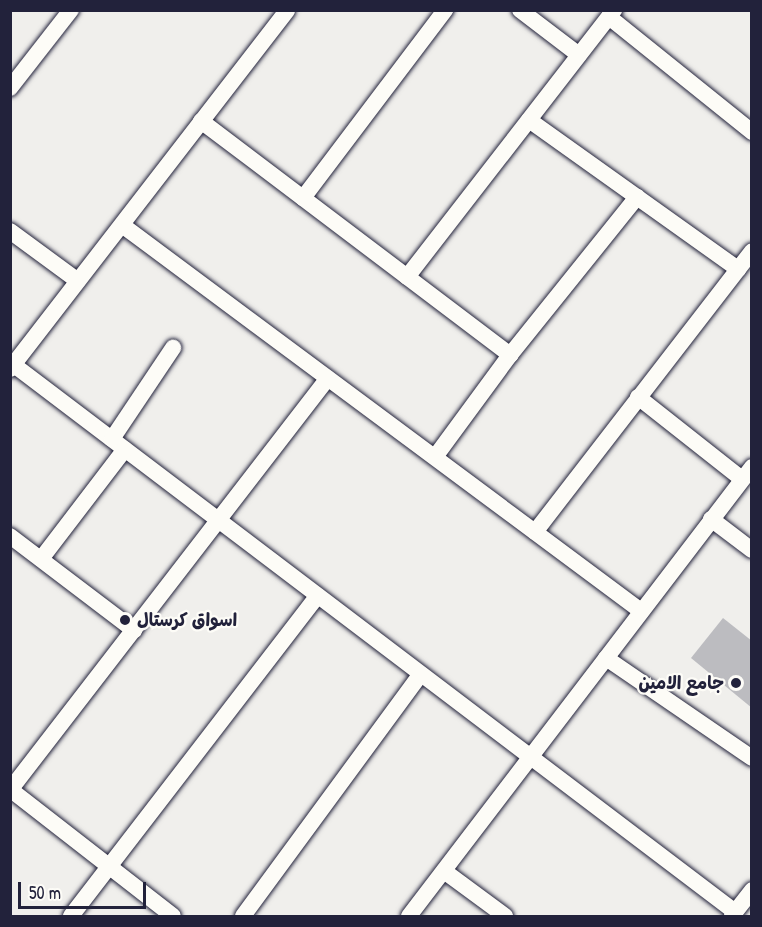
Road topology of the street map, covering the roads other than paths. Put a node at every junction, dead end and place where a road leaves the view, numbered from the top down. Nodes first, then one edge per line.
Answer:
1 (71, 10) edge
2 (287, 10) edge
3 (445, 10) edge
4 (520, 10) edge
5 (611, 14) edge
6 (579, 55) junction
7 (16, 70) edge
8 (10, 88) edge
9 (529, 120) junction
10 (201, 122) junction
11 (752, 132) edge
12 (637, 197) junction
13 (303, 198) junction
14 (122, 225) junction
15 (10, 231) edge
16 (752, 251) edge
17 (738, 269) junction
18 (407, 277) junction
19 (78, 281) junction
20 (173, 348) dead end
21 (510, 355) junction
22 (12, 365) edge
23 (328, 378) junction
24 (638, 397) junction
25 (118, 444) junction
26 (435, 458) junction
27 (747, 473) edge
28 (711, 519) junction
29 (218, 520) junction
30 (535, 532) junction
31 (13, 543) edge
32 (752, 550) edge
33 (41, 559) junction
34 (317, 596) junction
35 (641, 611) junction
36 (134, 630) junction
37 (606, 658) junction
38 (421, 674) junction
39 (530, 757) junction
40 (752, 758) edge
41 (11, 790) edge
42 (107, 865) junction
43 (444, 871) junction
44 (752, 890) edge
45 (733, 914) edge
46 (71, 916) edge
47 (173, 916) edge
48 (243, 916) edge
49 (409, 916) edge
50 (505, 916) edge

1 - 7 street
2 - 10 street
3 - 13 street
4 - 6 street
5 - 6 street
5 - 11 street
6 - 9 street
7 - 8 street
9 - 12 street
9 - 18 street
10 - 13 street
10 - 14 street
12 - 17 street
12 - 21 street
13 - 18 street
14 - 19 street
14 - 23 street
15 - 19 street
16 - 17 street
17 - 24 street
18 - 21 street
19 - 22 street
20 - 25 street
21 - 26 street
22 - 25 street
23 - 26 street
23 - 29 street
24 - 27 street
24 - 30 street
25 - 29 street
25 - 33 street
26 - 30 street
27 - 28 street
28 - 32 street
28 - 35 street
29 - 34 street
29 - 36 street
30 - 35 street
31 - 33 street
33 - 36 street
34 - 38 street
34 - 42 street
35 - 37 street
36 - 41 street
37 - 39 street
37 - 40 street
38 - 39 street
38 - 48 street
39 - 43 street
39 - 45 street
41 - 42 street
42 - 46 street
42 - 47 street
43 - 49 street
43 - 50 street
44 - 45 street

